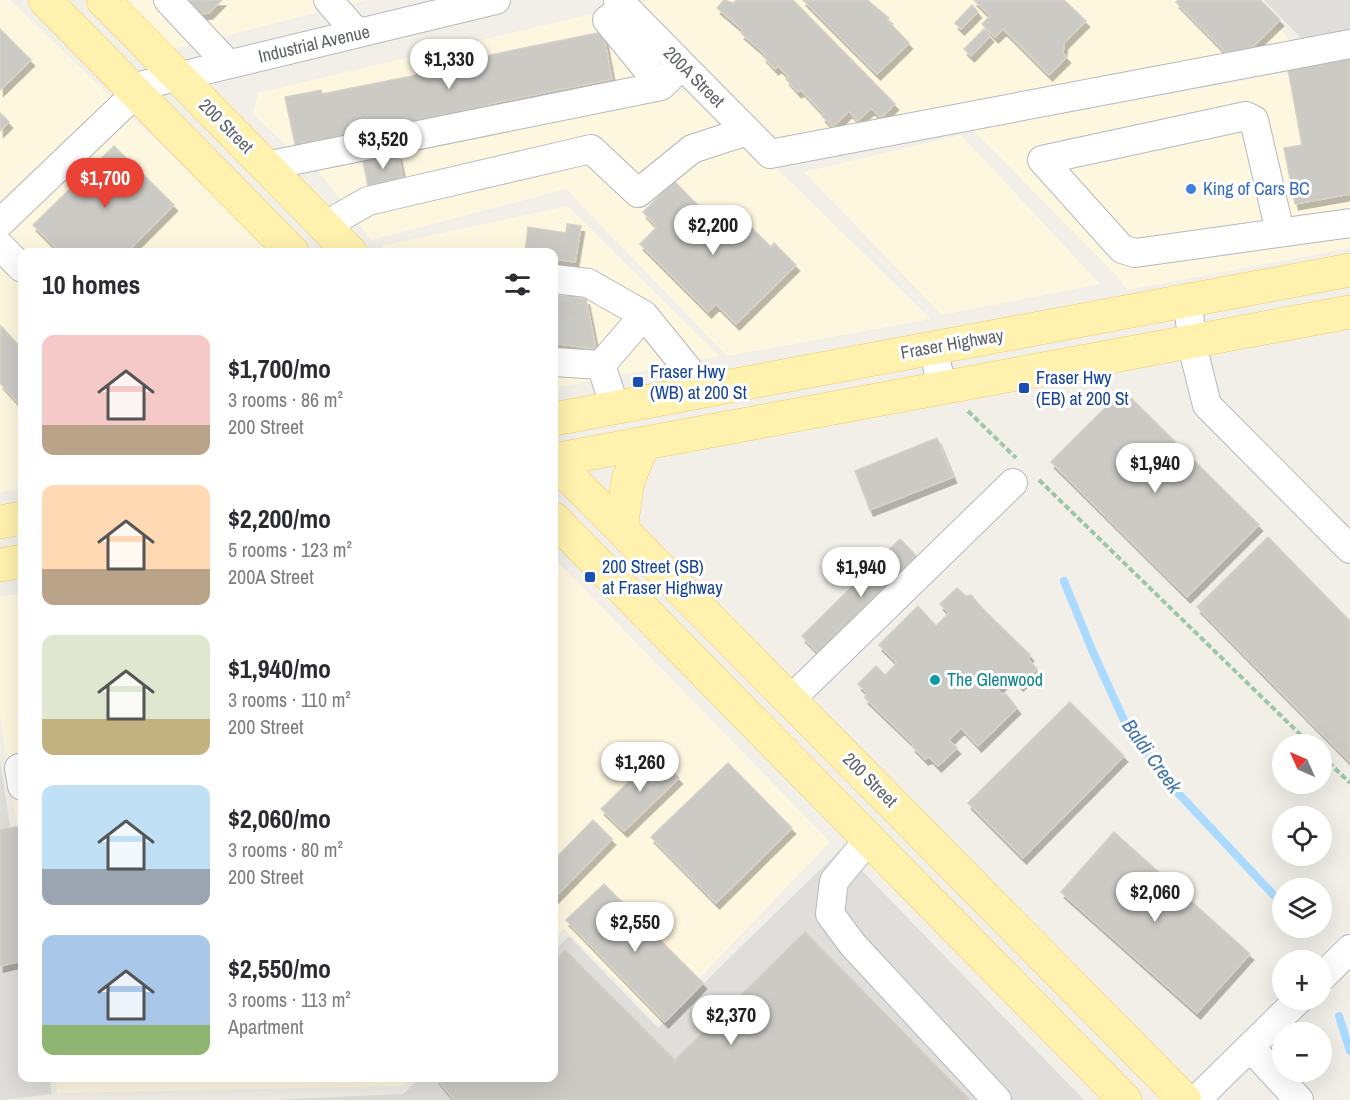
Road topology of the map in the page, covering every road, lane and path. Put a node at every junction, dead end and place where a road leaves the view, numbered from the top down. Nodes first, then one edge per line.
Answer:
1 (45, 0) edge
2 (103, 0) edge
3 (168, 0) edge
4 (328, 0) edge
5 (496, 0) edge
6 (621, 4) edge
7 (357, 33) junction
8 (1350, 44) edge
9 (228, 64) junction
10 (682, 65) junction
11 (177, 76) junction
12 (661, 86) junction
13 (133, 90) junction
14 (747, 131) junction
15 (266, 166) junction
16 (1350, 222) edge
17 (0, 223) edge
18 (327, 229) junction
19 (1280, 232) junction
20 (0, 246) edge
21 (288, 248) edge
22 (346, 248) edge
23 (18, 264) edge
24 (1350, 270) edge
25 (558, 285) edge
26 (1187, 300) junction
27 (1350, 312) edge
28 (644, 315) junction
29 (1193, 341) junction
30 (933, 347) junction
31 (558, 356) edge
32 (601, 365) junction
33 (699, 392) junction
34 (954, 398) junction
35 (615, 407) junction
36 (558, 418) edge
37 (643, 445) junction
38 (558, 459) edge
39 (558, 464) edge
40 (1023, 474) junction
41 (18, 519) edge
42 (0, 522) edge
43 (558, 523) edge
44 (621, 528) junction
45 (1350, 549) edge
46 (18, 562) edge
47 (0, 565) edge
48 (790, 700) junction
49 (1299, 734) edge
50 (1332, 766) edge
51 (1350, 783) edge
52 (869, 839) junction
53 (1350, 949) edge
54 (1332, 967) edge
55 (1288, 1010) edge
56 (1250, 1047) junction
57 (996, 1100) edge
58 (1125, 1100) edge
59 (1185, 1100) edge
60 (1196, 1100) edge
61 (1299, 1100) edge

1 - 13 main road
2 - 11 main road, 200 Street
3 - 9 street
4 - 7 street
5 - 7 street, Industrial Avenue
6 - 10 street, 200A Street
6 - 12 street
7 - 9 street, Industrial Avenue
8 - 14 street, 200A Street
9 - 11 street, Industrial Avenue
10 - 12 street
10 - 14 street, 200A Street
11 - 13 street, Industrial Avenue
11 - 15 main road, 200 Street
12 - 15 street
13 - 17 street
13 - 21 main road
14 - 18 street
15 - 18 main road, 200 Street
16 - 19 street
18 - 22 main road, 200 Street
19 - 19 street
20 - 23 street
24 - 26 main road, Fraser Highway
25 - 28 street
26 - 29 street
26 - 30 main road, Fraser Highway
27 - 29 main road
28 - 32 street
28 - 33 street
29 - 34 main road
29 - 45 street
30 - 33 main road, Fraser Highway
30 - 34 street
31 - 32 street
32 - 35 street
33 - 35 main road, Fraser Highway
34 - 37 main road
34 - 40 path
35 - 36 main road, Fraser Highway
37 - 38 main road
37 - 44 main road
39 - 44 main road, 200 Street
40 - 48 street
40 - 49 path
41 - 42 main road
43 - 52 main road
44 - 48 main road, 200 Street
46 - 47 main road
48 - 59 main road, 200 Street
50 - 51 path
52 - 57 street
52 - 58 main road
53 - 54 street
55 - 56 street
56 - 60 street
56 - 61 street

